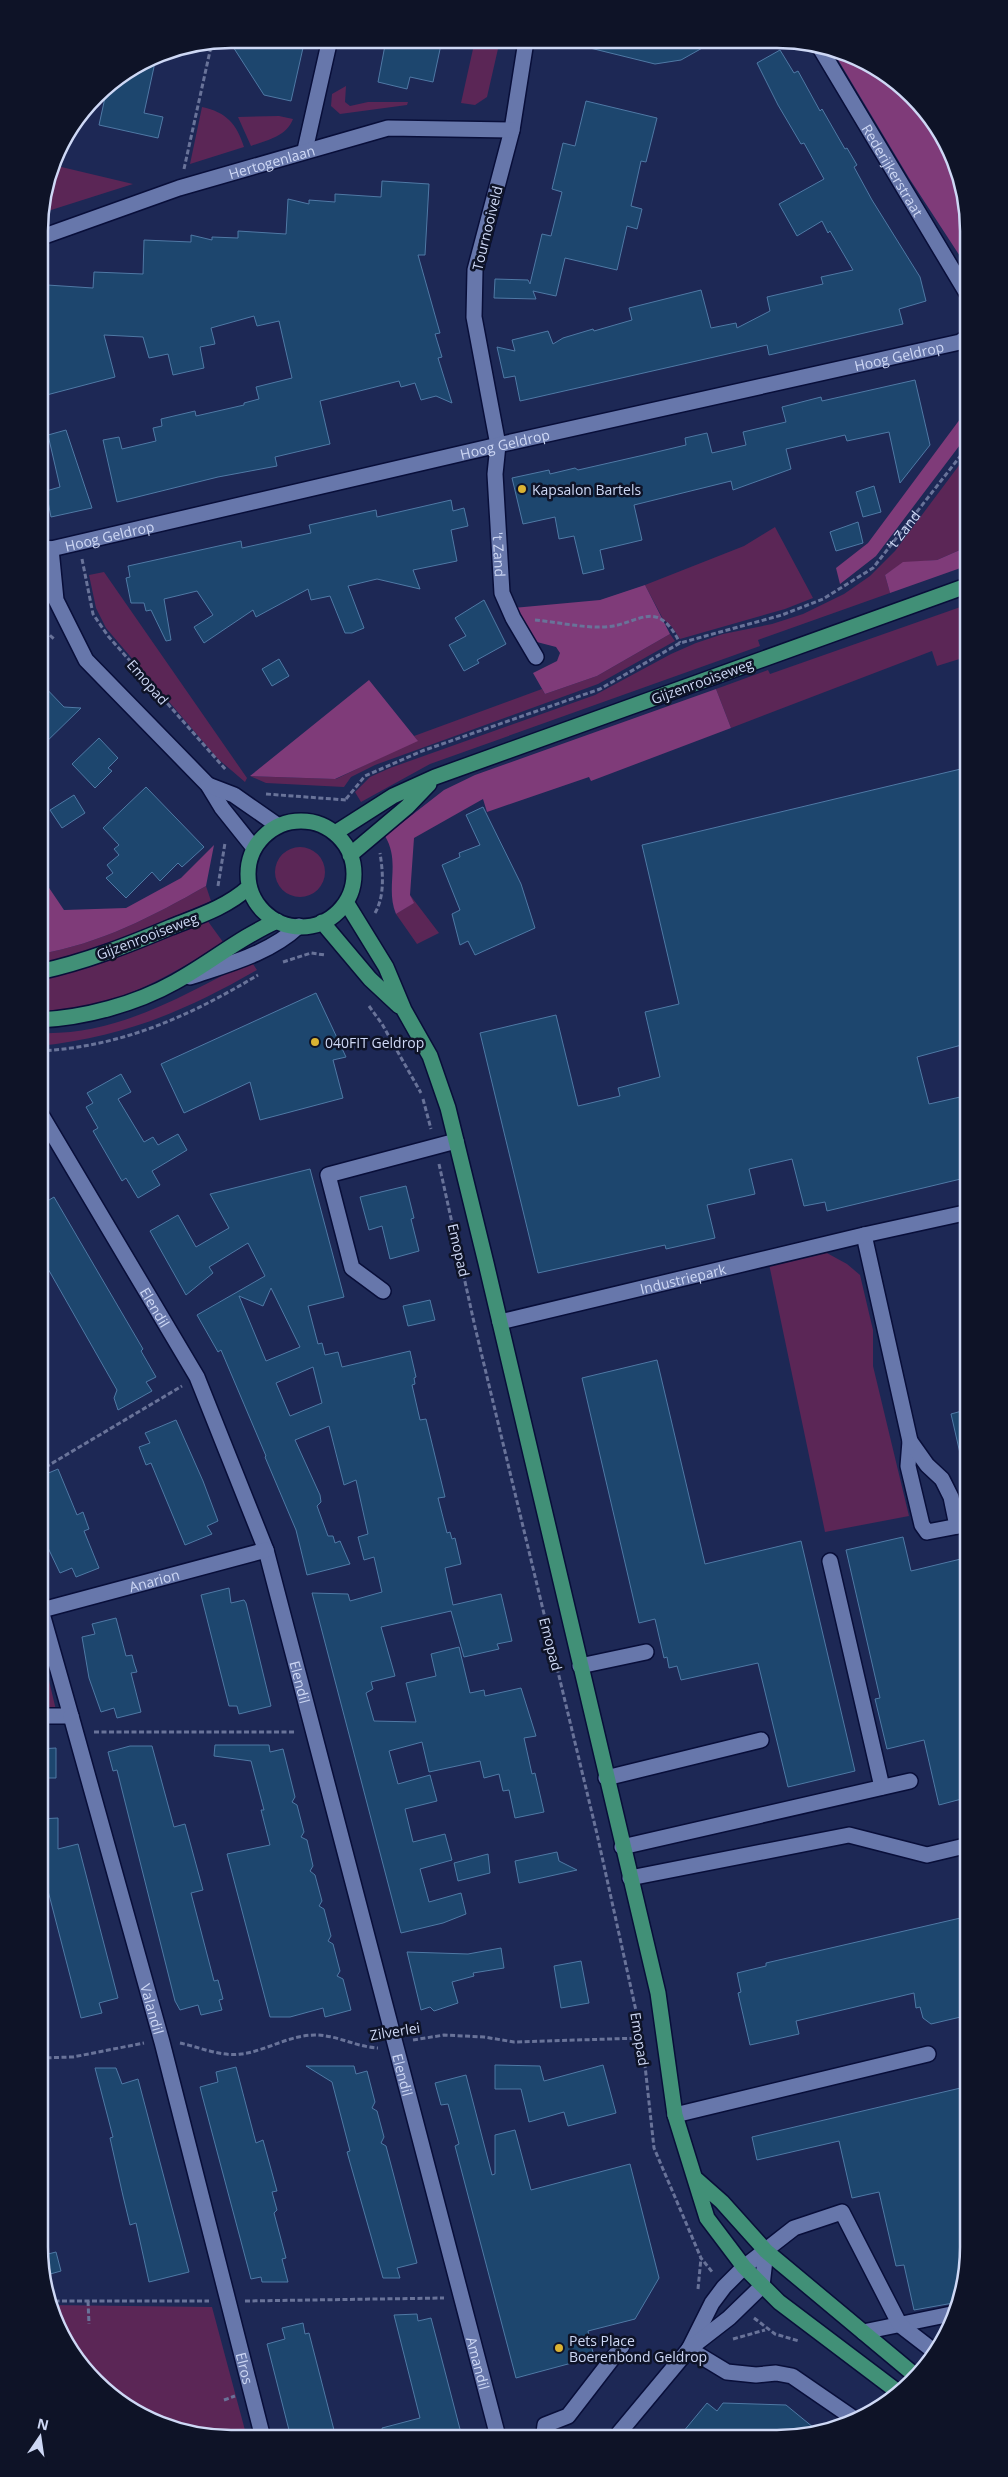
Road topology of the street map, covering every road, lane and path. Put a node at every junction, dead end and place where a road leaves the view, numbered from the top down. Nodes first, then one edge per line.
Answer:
1 (328, 48) edge
2 (525, 48) edge
3 (211, 49) edge
4 (823, 54) edge
5 (512, 130) junction
6 (305, 150) junction
7 (179, 188) junction
8 (48, 235) edge
9 (960, 282) edge
10 (960, 342) edge
11 (498, 446) junction
12 (960, 457) edge
13 (80, 542) junction
14 (48, 547) edge
15 (48, 562) edge
16 (960, 588) edge
17 (513, 618) junction
18 (680, 643) junction
19 (536, 657) dead end
20 (231, 775) dead end
21 (435, 777) junction
22 (208, 785) junction
23 (360, 816) junction
24 (277, 825) junction
25 (335, 833) junction
26 (374, 835) junction
27 (254, 848) junction
28 (350, 855) junction
29 (250, 887) junction
30 (346, 902) junction
31 (277, 921) junction
32 (322, 922) junction
33 (299, 926) junction
34 (363, 932) junction
35 (344, 947) junction
36 (278, 964) dead end
37 (48, 970) edge
38 (262, 972) dead end
39 (174, 983) junction
40 (366, 1002) dead end
41 (404, 1010) junction
42 (48, 1019) edge
43 (48, 1051) edge
44 (48, 1126) edge
45 (456, 1141) junction
46 (435, 1147) junction
47 (960, 1214) edge
48 (864, 1235) junction
49 (383, 1291) dead end
50 (500, 1322) junction
51 (197, 1377) junction
52 (910, 1441) junction
53 (48, 1466) edge
54 (960, 1518) edge
55 (960, 1526) edge
56 (266, 1550) junction
57 (830, 1561) dead end
58 (48, 1604) edge
59 (48, 1634) edge
60 (646, 1652) dead end
61 (580, 1666) junction
62 (48, 1716) edge
63 (71, 1716) junction
64 (76, 1732) junction
65 (314, 1732) junction
66 (761, 1740) dead end
67 (606, 1778) junction
68 (910, 1781) dead end
69 (882, 1787) junction
70 (622, 1847) junction
71 (960, 1848) edge
72 (630, 1878) junction
73 (642, 2038) junction
74 (162, 2042) junction
75 (395, 2044) junction
76 (928, 2054) dead end
77 (48, 2058) edge
78 (676, 2115) junction
79 (696, 2179) junction
80 (766, 2251) junction
81 (744, 2267) junction
82 (762, 2286) junction
83 (724, 2287) junction
84 (461, 2294) junction
85 (56, 2301) edge
86 (88, 2301) junction
87 (230, 2301) junction
88 (742, 2306) junction
89 (948, 2314) edge
90 (89, 2324) dead end
91 (900, 2325) junction
92 (766, 2329) dead end
93 (863, 2332) junction
94 (622, 2346) dead end
95 (930, 2348) edge
96 (689, 2349) junction
97 (911, 2372) edge
98 (893, 2388) edge
99 (849, 2415) edge
100 (261, 2430) edge
101 (496, 2430) edge
102 (544, 2430) edge
103 (622, 2430) edge

1 - 6 street
2 - 5 street, Tournooiveld
3 - 7 path
4 - 9 street, Rederijkerstraat
5 - 6 street, Hertogenlaan
5 - 11 street, Tournooiveld
6 - 7 street, Hertogenlaan
7 - 8 street, Hertogenlaan
10 - 11 street, Hoog Geldrop
11 - 13 street, Hoog Geldrop
11 - 17 street, 't Zand
12 - 18 path, 't Zand
13 - 14 street, Hoog Geldrop
13 - 20 path, Emopad
15 - 22 street, Emopad
16 - 21 main road, Gijzenrooiseweg
17 - 18 path
17 - 19 street, 't Zand
18 - 23 path
21 - 23 main road, Gijzenrooiseweg
21 - 26 main road, Gijzenrooiseweg
22 - 24 street, Emopad
22 - 27 street, Emopad
23 - 25 main road, Gijzenrooiseweg
24 - 25 main road
24 - 27 main road
25 - 28 main road
26 - 28 main road, Gijzenrooiseweg
26 - 34 path
27 - 29 main road
28 - 30 main road
29 - 31 main road
29 - 37 main road, Gijzenrooiseweg
30 - 32 main road
30 - 34 main road, Emopad
31 - 33 main road
31 - 39 main road
32 - 33 main road
32 - 35 main road, Emopad
33 - 39 street
34 - 41 main road, Emopad
35 - 36 path
35 - 41 main road, Emopad
38 - 43 path
39 - 42 main road
40 - 46 path, Emopad
41 - 45 main road, Emopad
44 - 51 street, Elendil
45 - 46 street
45 - 50 main road, Emopad
46 - 49 street
46 - 73 path, Emopad
47 - 48 street, Industriepark
48 - 50 street, Industriepark
48 - 52 street
50 - 61 main road, Emopad
51 - 53 path
51 - 56 street, Elendil
52 - 54 street
52 - 55 street
56 - 58 street, Anarion
56 - 65 street, Elendil
57 - 69 street
59 - 63 street, Valandil
60 - 61 street
61 - 67 main road, Emopad
62 - 63 street
63 - 64 street, Valandil
64 - 65 path
64 - 74 street, Valandil
65 - 75 street, Elendil
66 - 67 street
67 - 70 main road, Emopad
68 - 69 street
69 - 70 street
70 - 72 main road, Emopad
71 - 72 street
72 - 78 main road, Emopad
73 - 75 path, Zilverlei
73 - 83 path, Emopad
74 - 75 path, Zilverlei
74 - 77 path, Zilverlei
74 - 87 street, Valandil
75 - 84 street, Elendil
76 - 78 street
78 - 79 main road, Emopad
79 - 80 main road
79 - 81 main road, Emopad
80 - 81 street
80 - 82 street
80 - 91 street
80 - 93 main road
81 - 82 main road, Emopad
81 - 83 street
82 - 88 street
82 - 98 main road, Emopad
83 - 96 street
84 - 87 path
84 - 101 street, Amandil
85 - 86 path
86 - 87 path
86 - 90 path
87 - 100 street, Elros
88 - 92 path
88 - 96 street
89 - 91 street
91 - 93 street
91 - 95 street
93 - 97 main road
94 - 102 street
96 - 99 street
96 - 103 street

